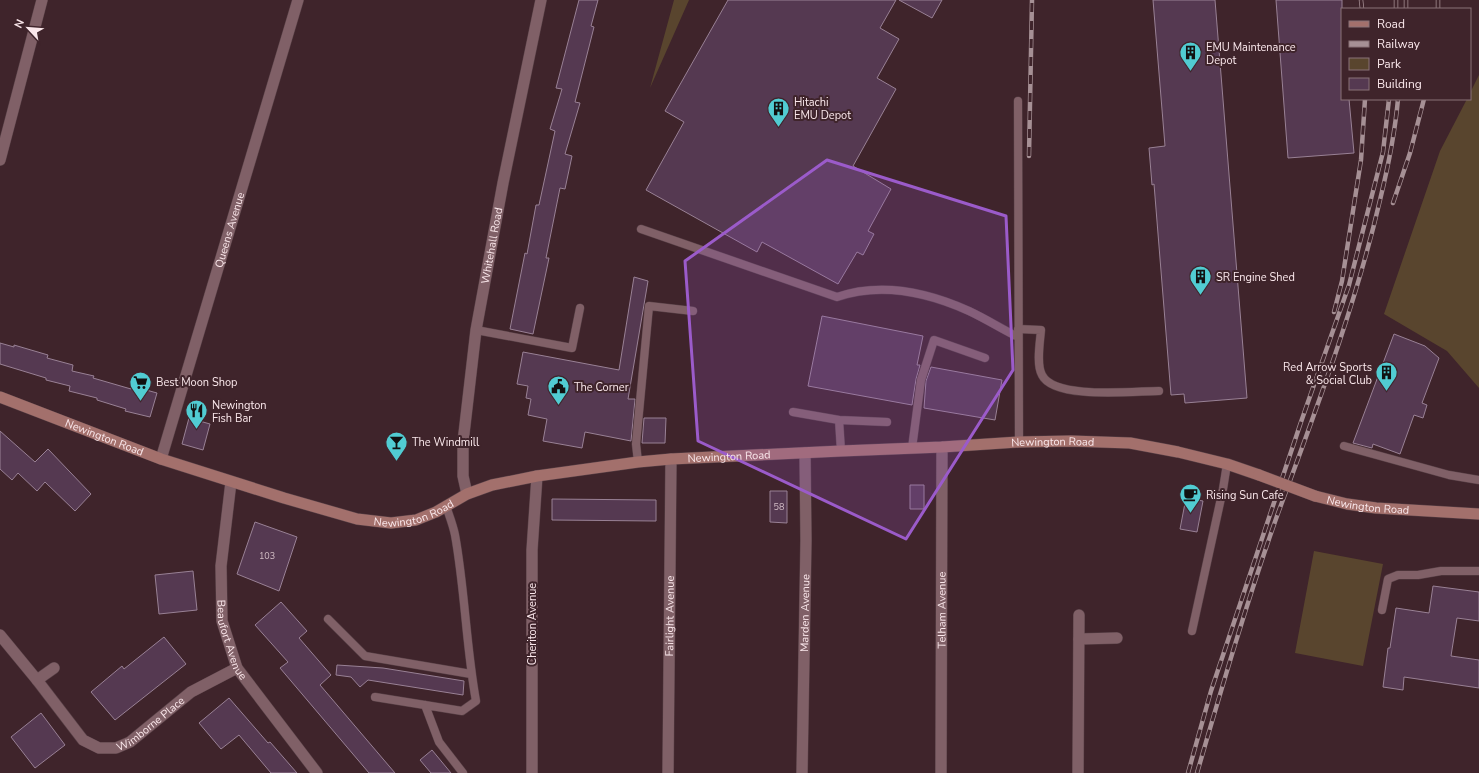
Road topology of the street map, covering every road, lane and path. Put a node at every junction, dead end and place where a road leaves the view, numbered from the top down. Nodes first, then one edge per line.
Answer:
1 (42, 0) edge
2 (298, 0) edge
3 (541, 0) edge
4 (1018, 101) dead end
5 (0, 160) edge
6 (641, 229) dead end
7 (580, 308) dead end
8 (693, 311) dead end
9 (476, 330) junction
10 (1018, 333) junction
11 (985, 358) dead end
12 (1159, 391) dead end
13 (0, 397) edge
14 (793, 412) dead end
15 (839, 420) junction
16 (887, 422) dead end
17 (1019, 442) junction
18 (1344, 446) dead end
19 (942, 447) junction
20 (912, 448) junction
21 (841, 450) junction
22 (805, 452) junction
23 (161, 459) junction
24 (671, 459) junction
25 (638, 462) junction
26 (1227, 464) junction
27 (537, 476) junction
28 (1479, 480) edge
29 (231, 482) junction
30 (467, 494) junction
31 (446, 506) junction
32 (1479, 514) edge
33 (1479, 571) edge
34 (1382, 610) dead end
35 (1079, 615) dead end
36 (328, 619) dead end
37 (1192, 631) dead end
38 (0, 635) edge
39 (1117, 638) dead end
40 (1079, 639) junction
41 (54, 668) dead end
42 (237, 668) junction
43 (471, 674) junction
44 (38, 680) junction
45 (375, 697) dead end
46 (425, 705) junction
47 (317, 773) edge
48 (463, 773) edge
49 (532, 773) edge
50 (668, 773) edge
51 (802, 773) edge
52 (941, 773) edge
53 (1078, 773) edge

1 - 5 street
2 - 23 street, Queens Avenue
3 - 9 street, Whitehall Road
4 - 10 lane
6 - 10 lane
7 - 9 lane
8 - 25 lane
9 - 30 street, Whitehall Road
10 - 12 lane
10 - 17 lane
11 - 20 lane
13 - 23 main road, Newington Road
14 - 15 lane
15 - 16 lane
15 - 21 lane
17 - 19 main road, Newington Road
17 - 26 main road, Newington Road
18 - 28 lane
19 - 20 main road, Newington Road
19 - 52 street, Telham Avenue
20 - 21 main road, Newington Road
21 - 22 main road, Newington Road
22 - 24 main road, Newington Road
22 - 51 street, Marden Avenue
23 - 29 main road, Newington Road
24 - 25 main road, Newington Road
24 - 50 street, Fairlight Avenue
25 - 27 main road, Newington Road
26 - 32 main road, Newington Road, bridge
26 - 37 lane
27 - 30 main road, Newington Road
27 - 49 street, Cheriton Avenue
29 - 31 main road, Newington Road
29 - 42 street, Beaufort Avenue
30 - 31 main road, Newington Road
31 - 43 lane
33 - 34 lane
35 - 40 street
36 - 43 lane
38 - 44 street, Wimborne Place
39 - 40 street
40 - 53 street
41 - 44 street
42 - 44 street, Wimborne Place
42 - 47 street, Beaufort Avenue
43 - 46 lane
45 - 46 lane
46 - 48 lane

